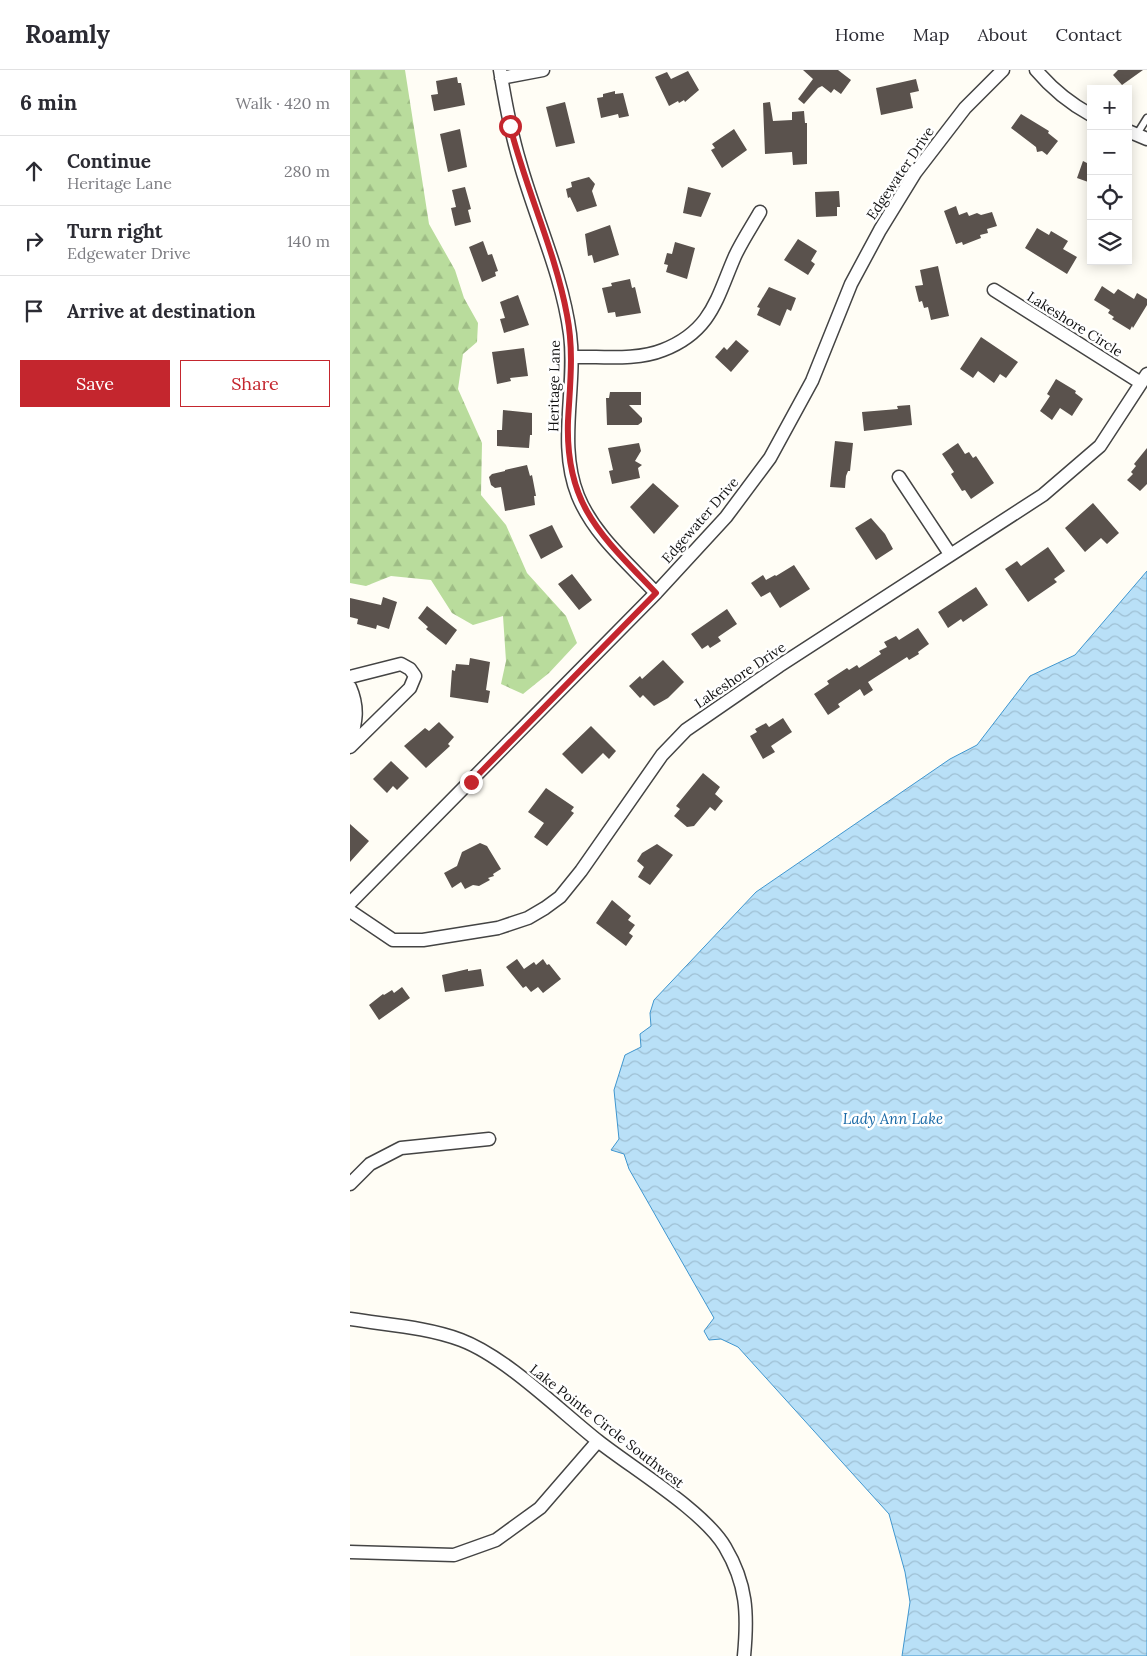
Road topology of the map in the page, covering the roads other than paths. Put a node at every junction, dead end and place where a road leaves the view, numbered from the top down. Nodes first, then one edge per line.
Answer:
1 (543, 70) edge
2 (1003, 70) edge
3 (1036, 70) edge
4 (501, 74) edge
5 (1087, 113) edge
6 (1147, 118) edge
7 (1137, 135) edge
8 (760, 212) dead end
9 (994, 290) dead end
10 (572, 356) junction
11 (1144, 379) edge
12 (899, 477) dead end
13 (950, 554) junction
14 (656, 593) junction
15 (350, 677) edge
16 (350, 687) edge
17 (350, 743) edge
18 (350, 747) edge
19 (350, 903) edge
20 (350, 911) edge
21 (488, 1139) dead end
22 (350, 1184) edge
23 (350, 1319) edge
24 (598, 1441) junction
25 (350, 1552) edge
26 (744, 1656) edge

1 - 4 street
2 - 14 street, Edgewater Drive
3 - 5 street
4 - 10 street, Heritage Lane
6 - 7 lane
8 - 10 street
9 - 11 street, Lakeshore Circle
10 - 14 street, Heritage Lane
11 - 13 street, Lakeshore Drive
12 - 13 street
13 - 20 street, Lakeshore Drive
14 - 19 street, Edgewater Drive
15 - 18 street
16 - 17 street
21 - 22 street
23 - 24 street, Lake Pointe Circle Southwest
24 - 25 street
24 - 26 street, Lake Pointe Circle Southwest

